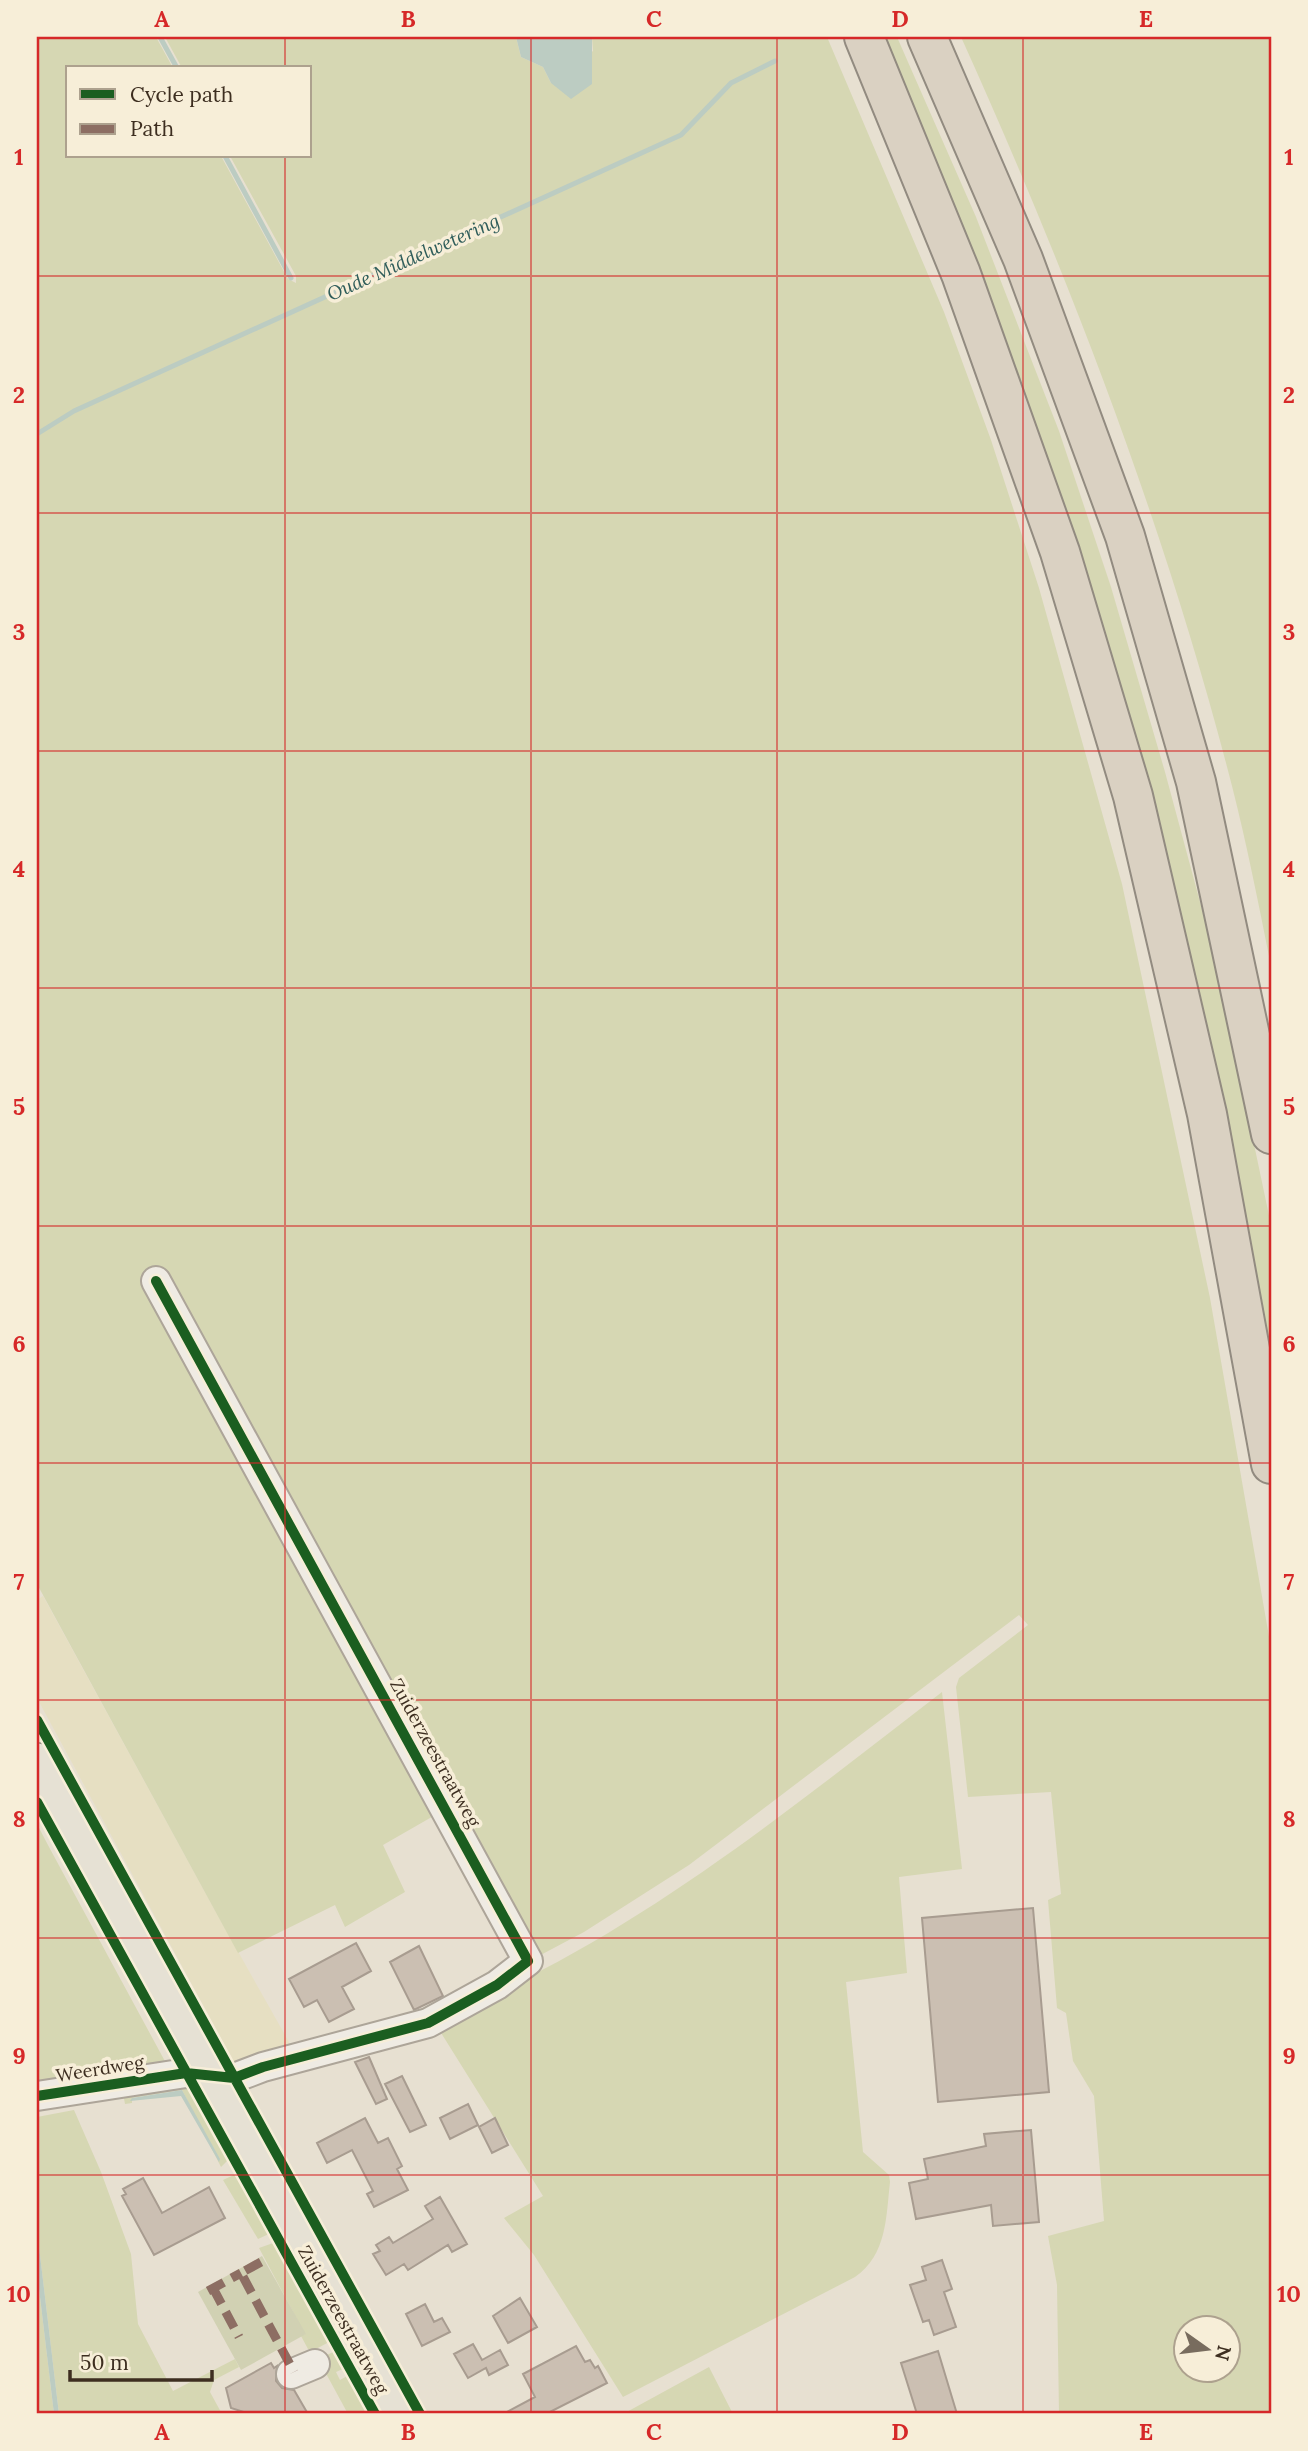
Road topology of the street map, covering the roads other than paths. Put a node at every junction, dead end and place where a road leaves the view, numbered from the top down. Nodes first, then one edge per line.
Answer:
1 (864, 37) edge
2 (928, 37) edge
3 (1271, 1134) edge
4 (156, 1281) dead end
5 (1271, 1464) edge
6 (37, 1761) edge
7 (210, 2075) junction
8 (37, 2096) edge
9 (395, 2414) edge

1 - 5 highway
2 - 3 highway
4 - 7 street, Zuiderzeestraatweg
6 - 7 main road, Zuiderzeestraatweg
7 - 8 street, Weerdweg
7 - 9 main road, Zuiderzeestraatweg

